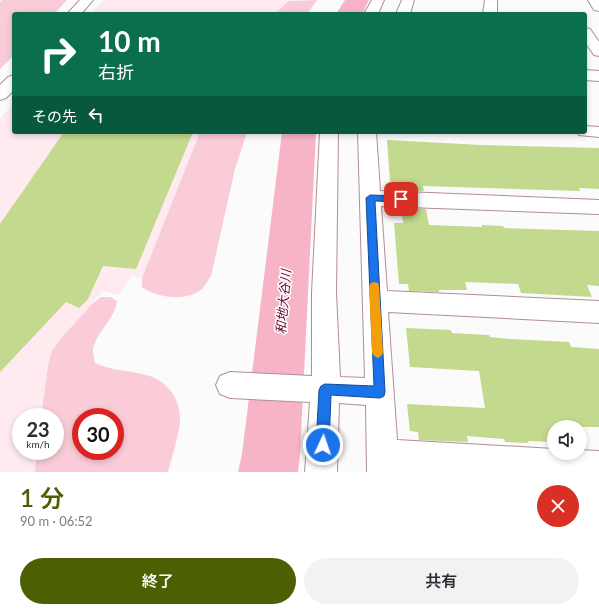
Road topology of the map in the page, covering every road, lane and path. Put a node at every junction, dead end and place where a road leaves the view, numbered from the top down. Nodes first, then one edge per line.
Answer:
1 (87, 0) edge
2 (378, 0) edge
3 (408, 0) edge
4 (491, 0) edge
5 (594, 0) edge
6 (599, 7) edge
7 (76, 12) edge
8 (372, 12) edge
9 (404, 12) edge
10 (490, 12) edge
11 (587, 35) edge
12 (599, 52) edge
13 (587, 75) edge
14 (599, 76) edge
15 (12, 82) edge
16 (0, 95) edge
17 (587, 131) edge
18 (599, 132) edge
19 (329, 134) edge
20 (368, 134) edge
21 (370, 198) junction
22 (599, 207) edge
23 (375, 301) junction
24 (599, 312) edge
25 (233, 385) dead end
26 (321, 389) junction
27 (380, 392) junction
28 (383, 464) edge
29 (599, 467) edge
30 (321, 472) edge

1 - 7 street
2 - 8 street
3 - 9 street
4 - 10 street
5 - 6 street
11 - 12 street
13 - 14 street
15 - 16 street
17 - 18 street
19 - 26 street
20 - 21 street
21 - 22 street
21 - 23 street
23 - 24 street
23 - 27 street
25 - 26 street
26 - 27 street
26 - 30 street
27 - 28 street
28 - 29 street

